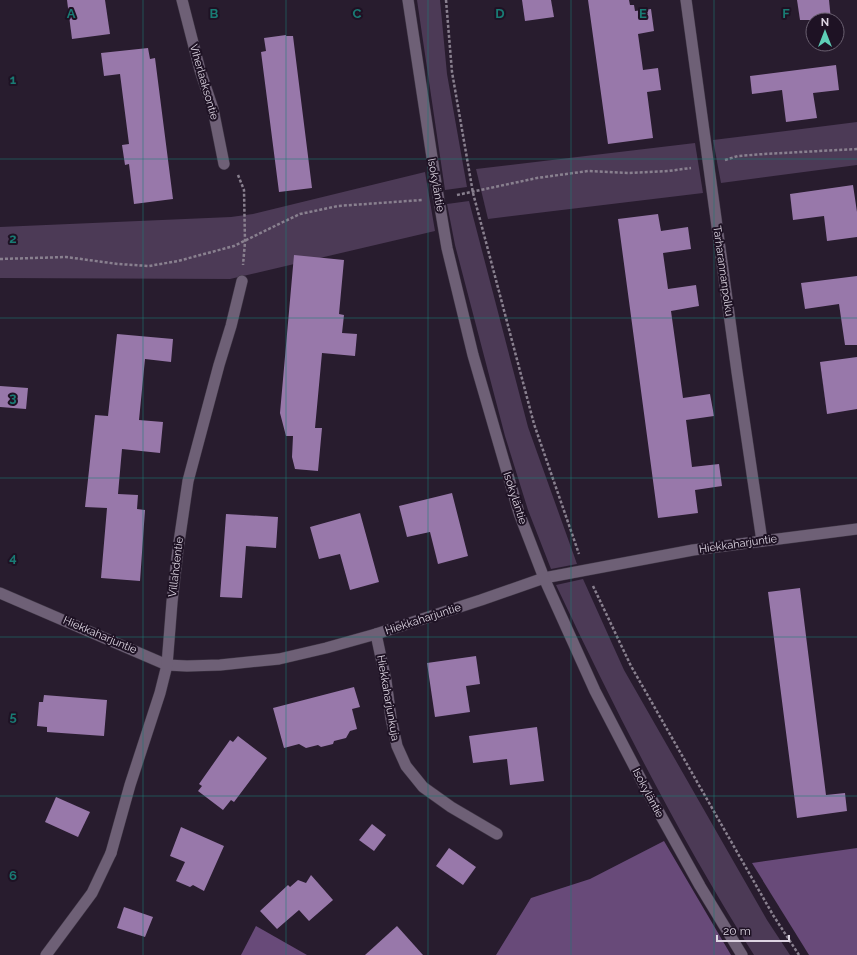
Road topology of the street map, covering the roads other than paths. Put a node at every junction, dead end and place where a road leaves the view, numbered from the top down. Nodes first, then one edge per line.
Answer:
1 (182, 0) edge
2 (408, 0) edge
3 (686, 0) edge
4 (224, 164) road end
5 (242, 281) road end
6 (857, 529) edge
7 (762, 541) junction
8 (544, 578) junction
9 (0, 593) edge
10 (376, 634) junction
11 (167, 664) junction
12 (497, 834) dead end
13 (46, 955) edge
14 (742, 955) edge

1 - 4 street, Viherlaaksontie
2 - 8 street, Isokyläntie
3 - 7 street, Tarharannanpolku
5 - 11 street, Villahdentie
6 - 7 street, Hiekkaharjuntie
7 - 8 street, Hiekkaharjuntie
8 - 10 street, Hiekkaharjuntie
8 - 14 street, Isokyläntie
9 - 11 street, Hiekkaharjuntie
10 - 11 street, Hiekkaharjuntie
10 - 12 street, Hiekkaharjunkuja
11 - 13 street, Villahdentie

